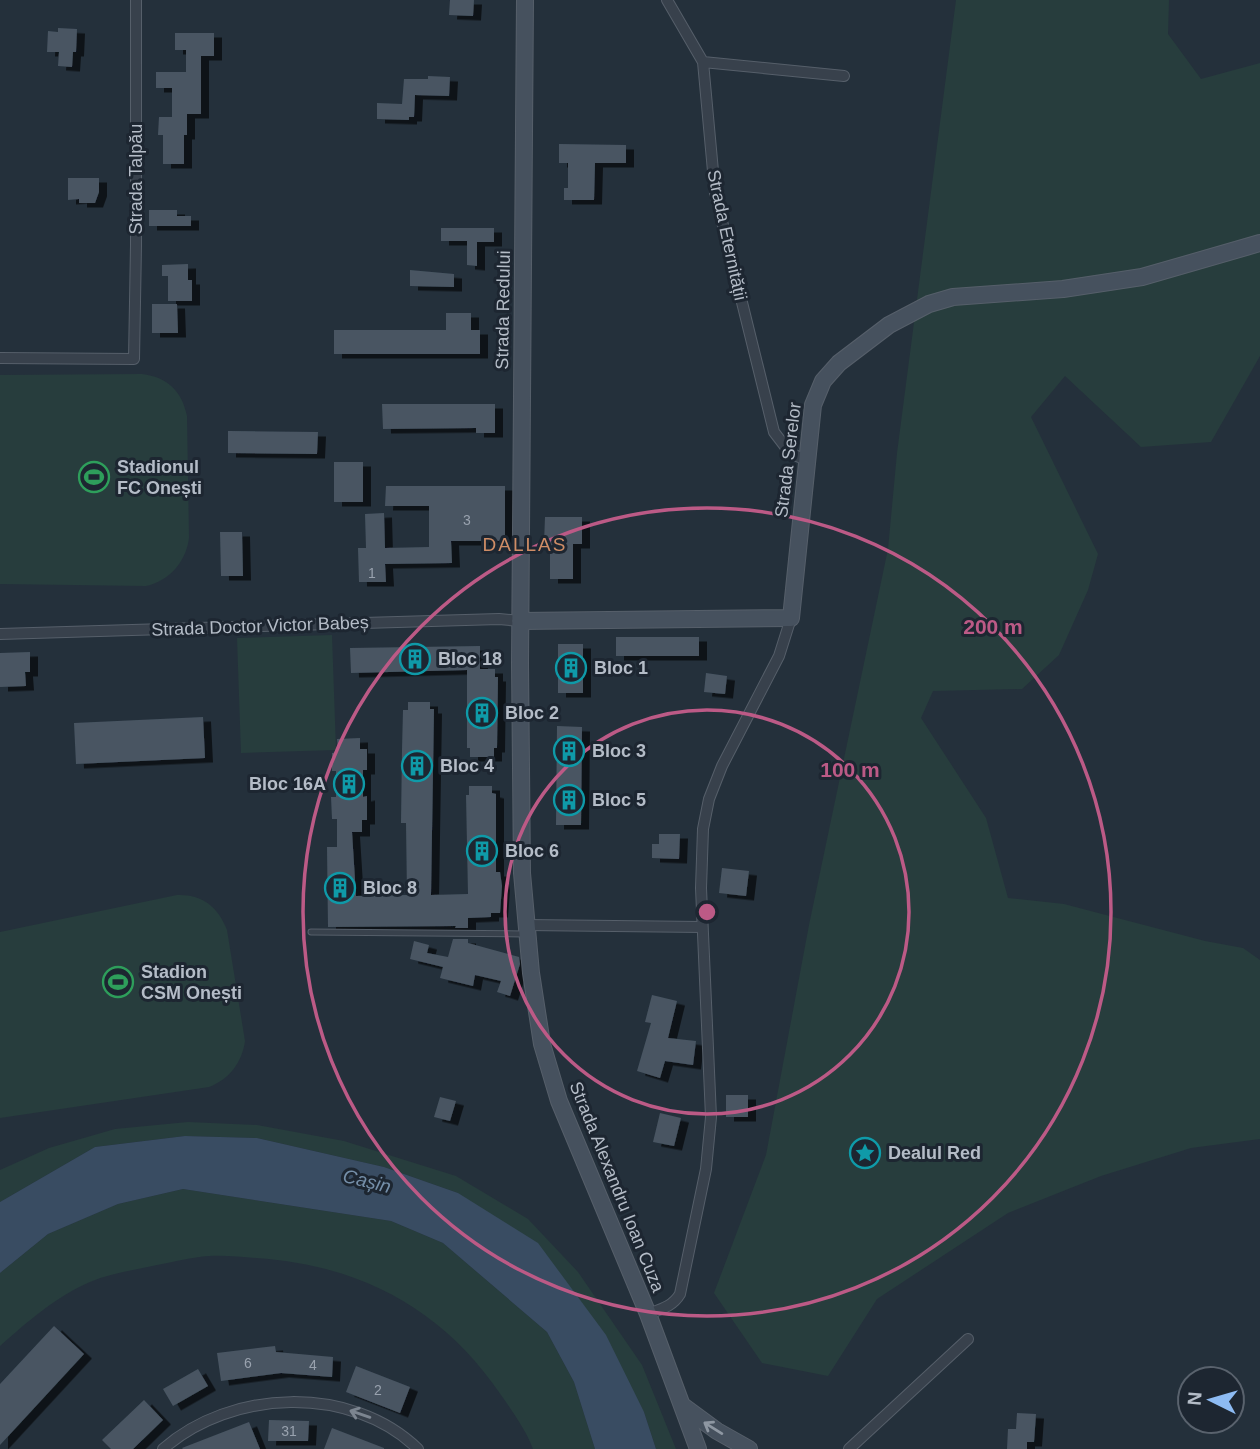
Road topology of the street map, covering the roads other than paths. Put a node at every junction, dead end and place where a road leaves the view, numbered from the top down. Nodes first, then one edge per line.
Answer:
1 (136, 0) edge
2 (526, 0) edge
3 (667, 0) edge
4 (703, 62) junction
5 (844, 76) dead end
6 (1260, 243) edge
7 (0, 358) edge
8 (806, 460) junction
9 (791, 618) junction
10 (520, 621) junction
11 (0, 634) edge
12 (702, 927) junction
13 (526, 929) junction
14 (311, 932) dead end
15 (648, 1314) junction
16 (968, 1339) dead end
17 (681, 1404) junction
18 (163, 1449) edge
19 (418, 1449) edge
20 (698, 1449) edge
21 (749, 1449) edge
22 (849, 1449) edge

1 - 7 street, Strada Talpău
2 - 10 main road, Strada Redului
3 - 4 street, Strada Eternității
4 - 5 street
4 - 8 street, Strada Eternității
6 - 8 main road, Strada Serelor
8 - 9 main road, Strada Serelor
9 - 10 main road
9 - 12 street
10 - 11 street, Strada Doctor Victor Babeș
10 - 13 main road, Strada Alexandru Ioan Cuza
12 - 13 street
12 - 15 street
13 - 14 lane
13 - 15 main road, Strada Alexandru Ioan Cuza
15 - 17 main road, Strada Alexandru Ioan Cuza
16 - 22 street
17 - 20 main road, Strada Alexandru Ioan Cuza
21 -> 17 main road
19 -> 18 street

